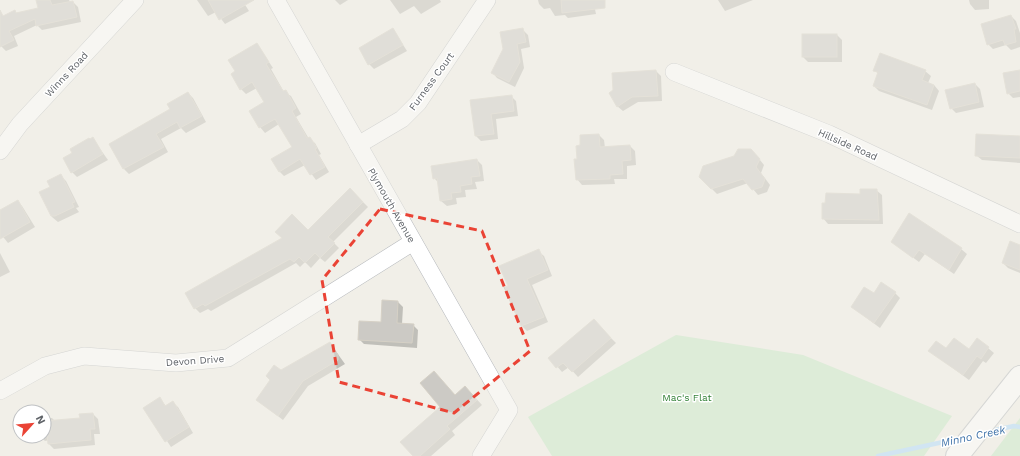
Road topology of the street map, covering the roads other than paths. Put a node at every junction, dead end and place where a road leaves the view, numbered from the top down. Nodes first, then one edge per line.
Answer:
1 (136, 0) edge
2 (276, 0) edge
3 (487, 0) edge
4 (674, 72) dead end
5 (358, 145) junction
6 (0, 150) edge
7 (1020, 224) edge
8 (413, 242) junction
9 (1020, 377) edge
10 (0, 391) edge
11 (961, 451) edge
12 (480, 456) edge

1 - 6 street, Winns Road
2 - 5 street, Plymouth Avenue
3 - 5 street, Furness Court
4 - 7 street, Hillside Road
5 - 8 street, Plymouth Avenue
8 - 10 street, Devon Drive
8 - 12 street, Plymouth Avenue
9 - 11 main road

